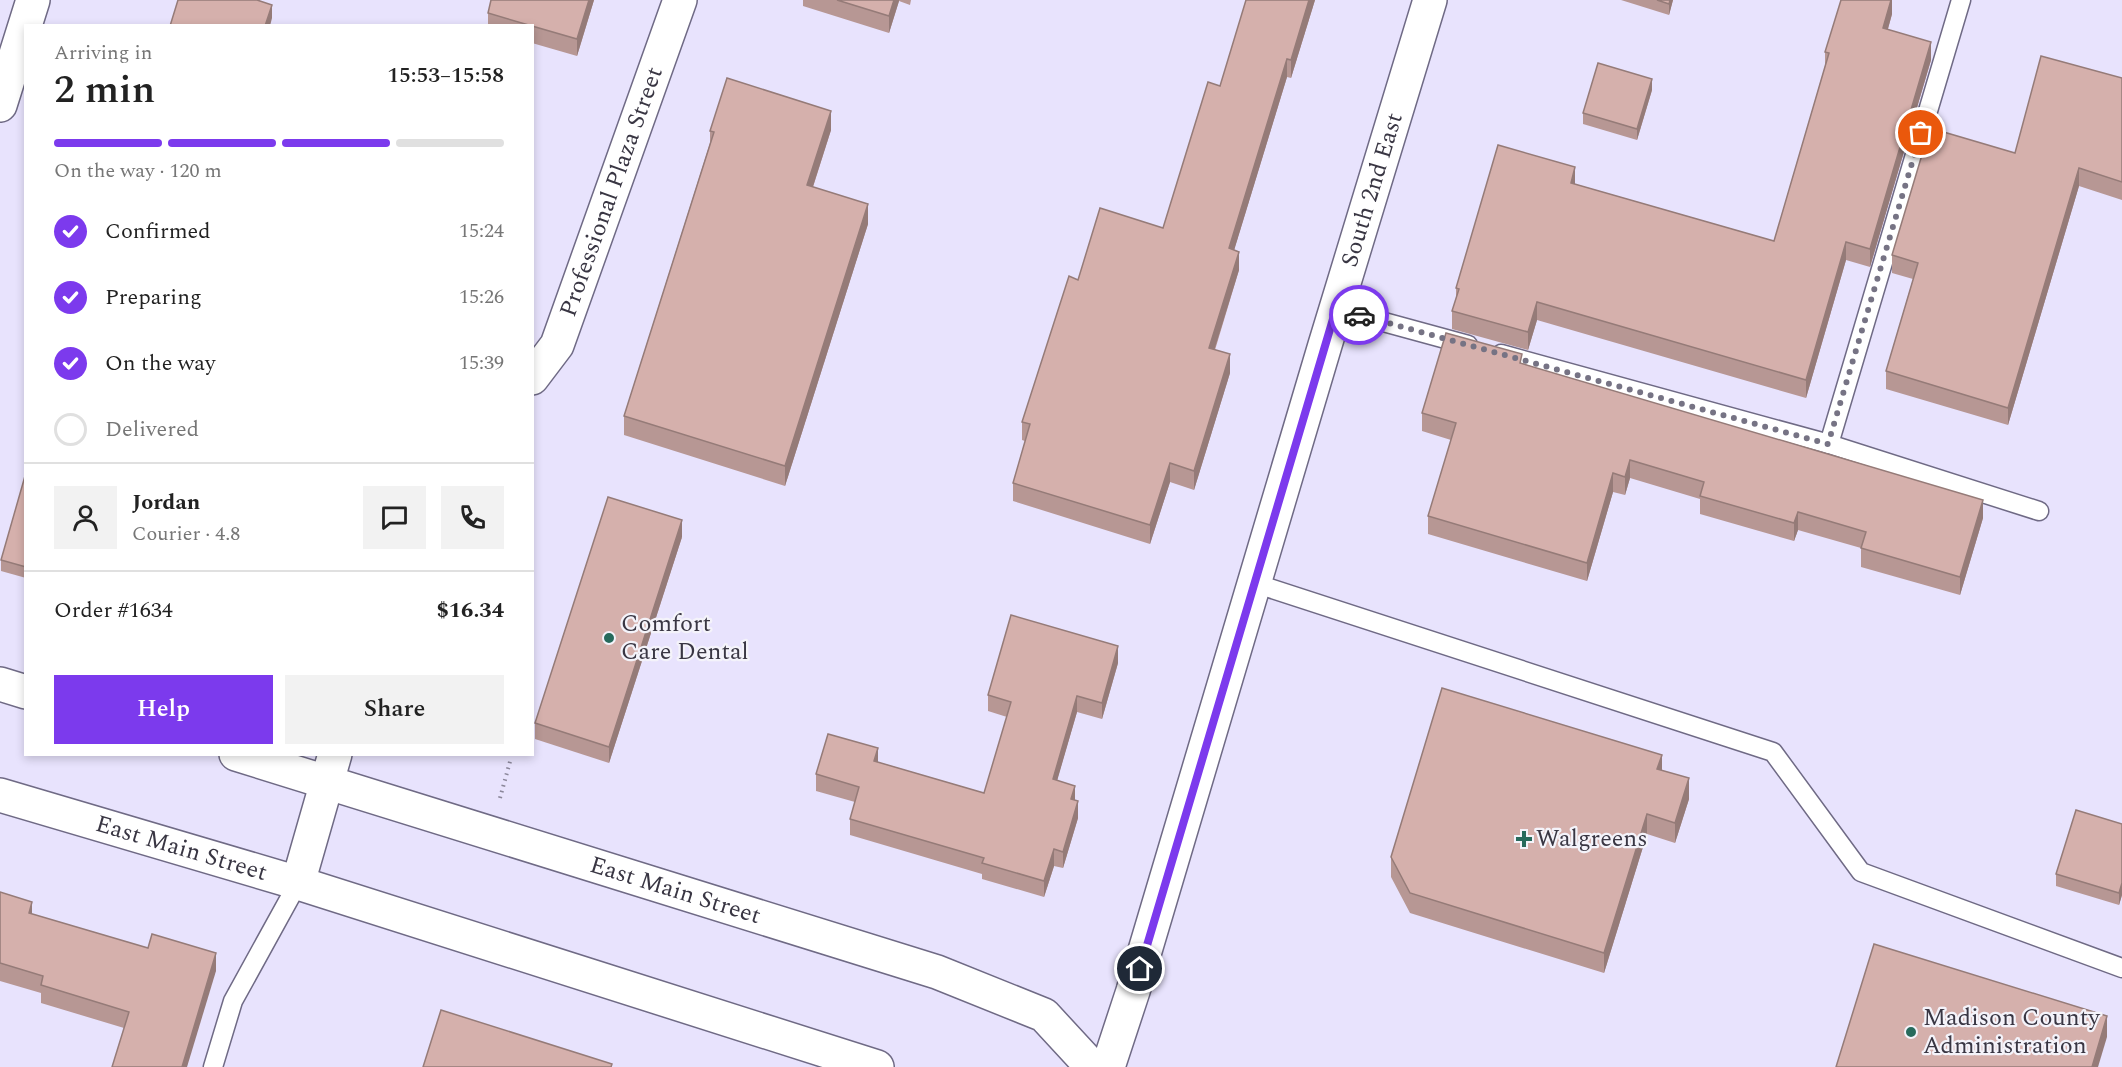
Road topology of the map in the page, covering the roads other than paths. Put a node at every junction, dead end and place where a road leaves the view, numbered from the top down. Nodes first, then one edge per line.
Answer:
1 (33, 0) edge
2 (680, 0) edge
3 (1430, 0) edge
4 (1961, 0) edge
5 (25, 24) edge
6 (24, 29) edge
7 (0, 105) edge
8 (1336, 309) junction
9 (534, 375) edge
10 (1828, 444) junction
11 (2039, 511) dead end
12 (1254, 583) junction
13 (0, 684) edge
14 (24, 691) edge
15 (250, 756) edge
16 (331, 768) edge
17 (0, 795) edge
18 (298, 883) junction
19 (2122, 968) edge
20 (213, 1067) edge
21 (878, 1067) edge
22 (1092, 1067) edge
23 (1108, 1067) edge

1 - 5 street
2 - 9 street, Professional Plaza Street
3 - 8 street, South 2nd East
4 - 10 lane
6 - 7 street
8 - 10 lane
8 - 12 street, South 2nd East
10 - 11 lane
12 - 19 lane
12 - 23 street, South 2nd East
13 - 14 street
15 - 16 street, East Main Street
16 - 18 street
16 - 22 street, East Main Street
17 - 18 street, East Main Street
18 - 20 lane
18 - 21 street, East Main Street

